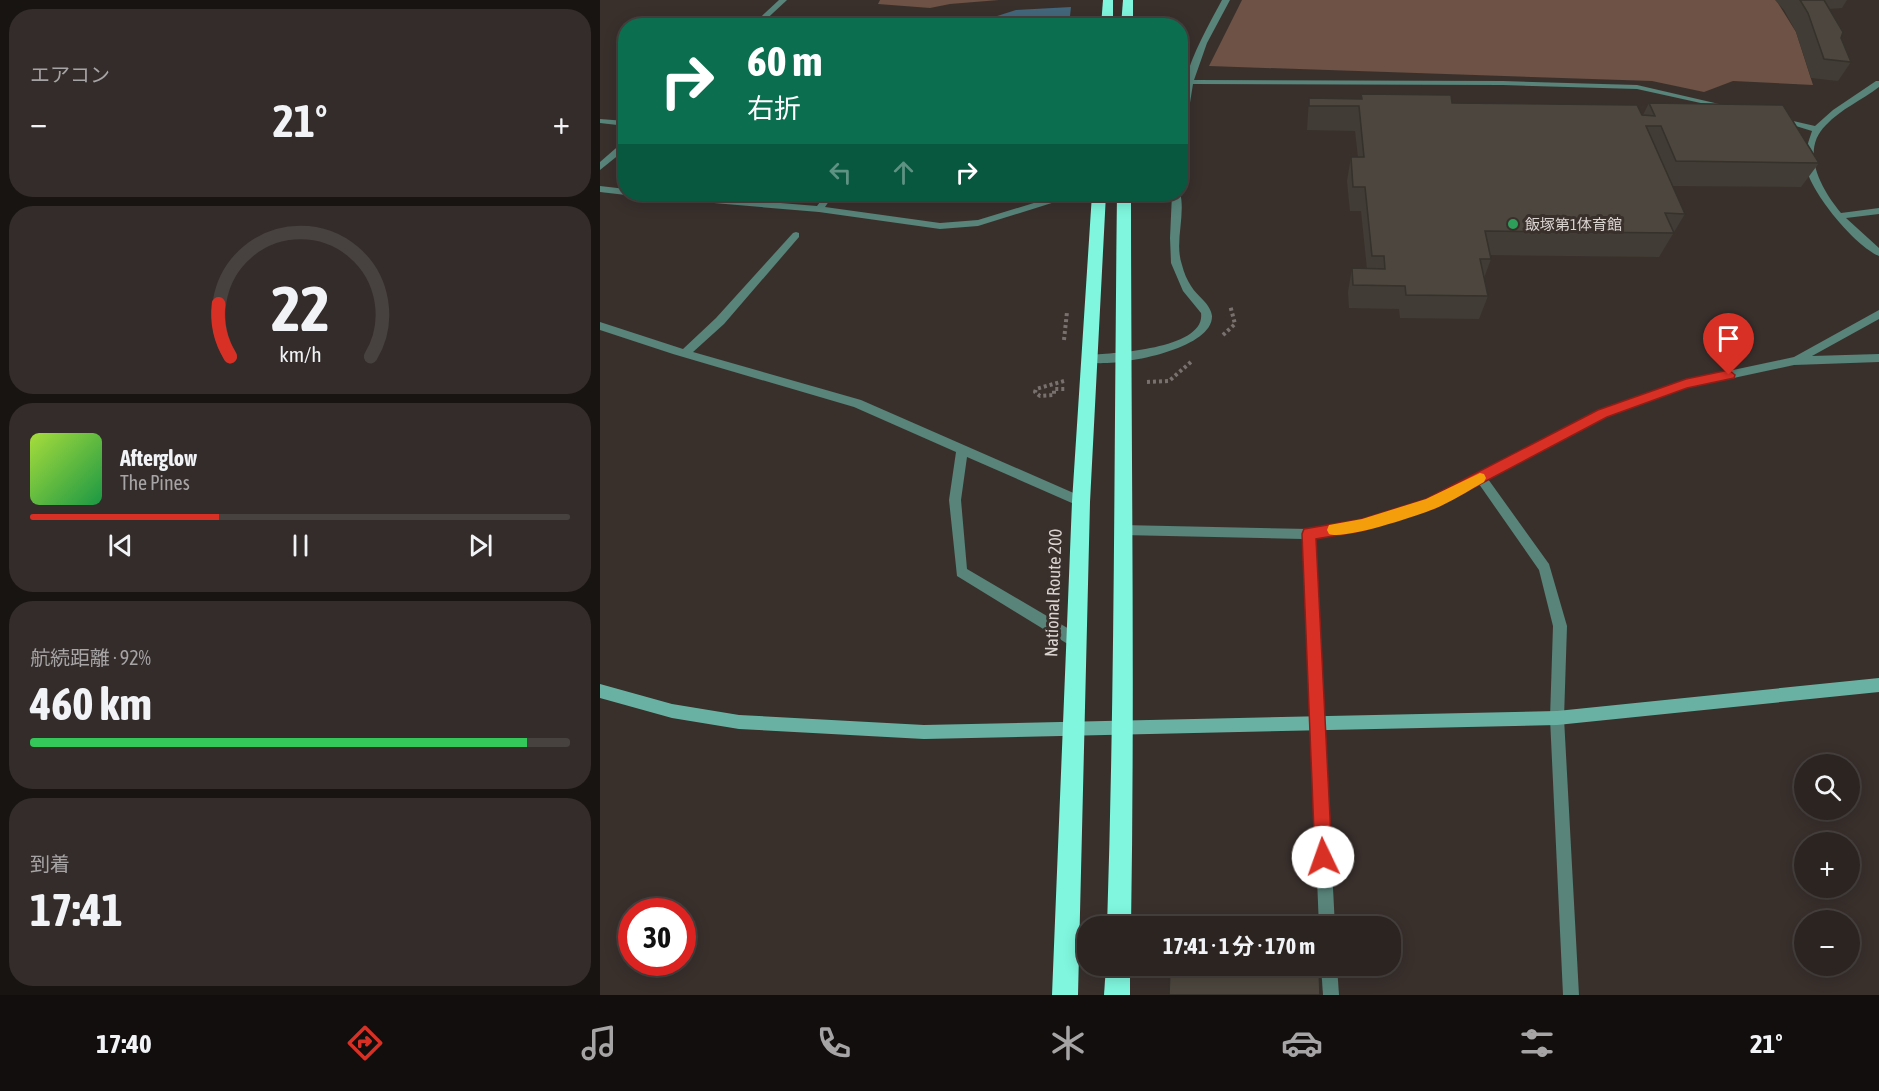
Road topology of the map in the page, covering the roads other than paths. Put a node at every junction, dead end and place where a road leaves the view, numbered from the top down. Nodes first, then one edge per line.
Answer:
1 (783, 0) edge
2 (1108, 0) edge
3 (1128, 0) edge
4 (1226, 0) edge
5 (763, 18) edge
6 (1107, 18) edge
7 (1127, 18) edge
8 (1189, 82) junction
9 (1879, 83) edge
10 (1188, 88) edge
11 (1872, 90) junction
12 (1879, 97) edge
13 (1735, 109) edge
14 (1770, 118) edge
15 (600, 121) edge
16 (618, 123) edge
17 (1816, 129) junction
18 (618, 151) edge
19 (600, 167) edge
20 (600, 189) edge
21 (618, 191) edge
22 (734, 201) edge
23 (825, 201) edge
24 (1049, 201) edge
25 (1099, 201) edge
26 (1124, 201) edge
27 (1178, 201) edge
28 (819, 209) junction
29 (1879, 211) edge
30 (1837, 216) junction
31 (796, 235) dead end
32 (1879, 253) edge
33 (1879, 314) edge
34 (600, 326) edge
35 (685, 353) junction
36 (1124, 357) junction
37 (1879, 358) edge
38 (1092, 359) junction
39 (1794, 361) junction
40 (962, 451) junction
41 (1481, 478) junction
42 (1081, 502) junction
43 (1122, 530) junction
44 (1309, 534) junction
45 (1076, 641) junction
46 (1879, 685) edge
47 (600, 691) edge
48 (1557, 718) junction
49 (1316, 724) junction
50 (1124, 726) junction
51 (1073, 728) junction
52 (1119, 916) edge
53 (1326, 916) edge
54 (1118, 976) edge
55 (1330, 976) edge
56 (1065, 995) edge
57 (1117, 995) edge
58 (1331, 995) edge
59 (1571, 995) edge

1 - 5 street
2 - 6 highway
3 - 7 highway
4 - 8 street
8 - 10 street
8 - 13 street
9 - 11 street
11 - 12 street
11 - 17 street
14 - 17 street
15 - 16 street
17 - 30 street
18 - 19 street
20 - 21 street
22 - 28 street
23 - 28 street
24 - 28 street
25 - 38 highway, National Route 200
26 - 36 highway
27 - 36 street
29 - 30 street
30 - 32 street
31 - 35 street
33 - 39 street
34 - 35 street
35 - 40 street
36 - 38 street
36 - 43 highway
37 - 39 street
38 - 42 highway, National Route 200
39 - 41 street
40 - 42 street
40 - 45 street
41 - 44 street
41 - 48 street
42 - 45 highway, National Route 200
43 - 44 street
43 - 50 highway
44 - 49 street
45 - 51 highway, National Route 200
46 - 48 street
47 - 51 street
48 - 49 street
48 - 59 street
49 - 50 street
49 - 53 street
50 - 51 street
50 - 52 highway
51 - 56 highway, National Route 200
54 - 57 highway
55 - 58 street

